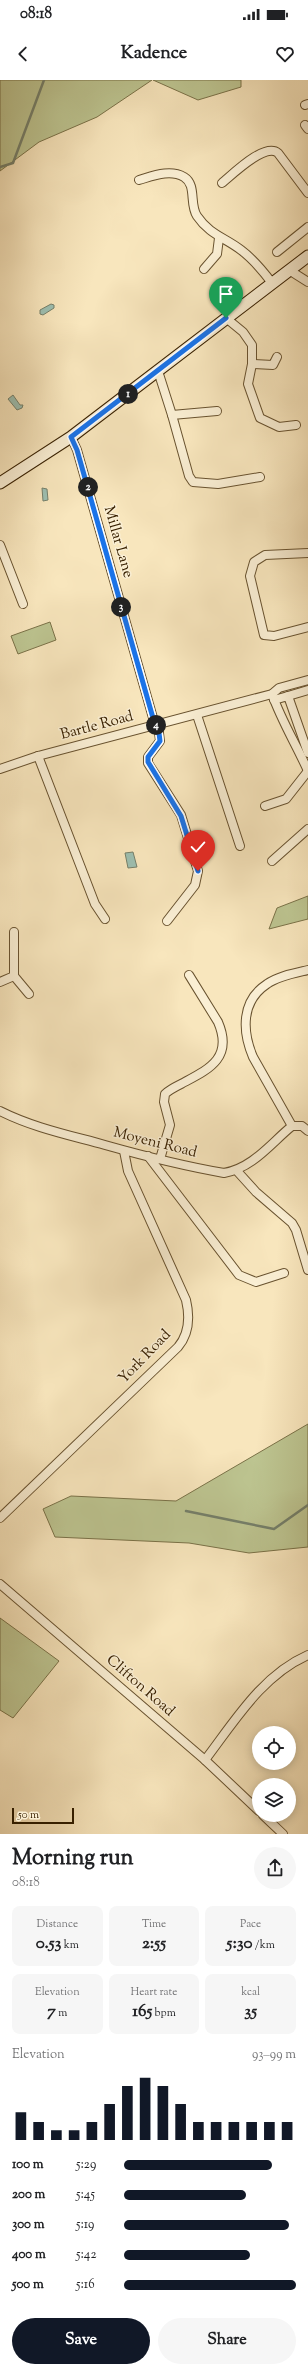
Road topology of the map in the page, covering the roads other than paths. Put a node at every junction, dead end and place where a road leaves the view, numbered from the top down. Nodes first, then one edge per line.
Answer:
1 (139, 180) dead end
2 (222, 183) dead end
3 (308, 193) edge
4 (308, 227) edge
5 (219, 238) junction
6 (277, 252) dead end
7 (308, 256) edge
8 (204, 269) dead end
9 (289, 270) junction
10 (308, 282) edge
11 (272, 283) junction
12 (226, 318) junction
13 (277, 357) dead end
14 (252, 364) junction
15 (158, 371) junction
16 (217, 411) dead end
17 (172, 416) junction
18 (296, 425) dead end
19 (71, 437) junction
20 (260, 477) dead end
21 (0, 483) edge
22 (0, 546) edge
23 (308, 553) edge
24 (22, 604) dead end
25 (308, 627) edge
26 (308, 680) edge
27 (308, 690) edge
28 (288, 696) junction
29 (273, 697) junction
30 (197, 715) junction
31 (156, 725) junction
32 (308, 753) edge
33 (38, 756) junction
34 (0, 769) edge
35 (308, 771) edge
36 (266, 806) dead end
37 (308, 829) edge
38 (240, 846) dead end
39 (272, 861) dead end
40 (105, 919) dead end
41 (167, 921) dead end
42 (14, 932) dead end
43 (308, 970) edge
44 (189, 975) dead end
45 (14, 976) junction
46 (0, 982) edge
47 (29, 994) dead end
48 (0, 1111) edge
49 (292, 1126) junction
50 (308, 1131) edge
51 (124, 1151) junction
52 (148, 1156) junction
53 (160, 1159) junction
54 (236, 1171) junction
55 (308, 1270) edge
56 (284, 1273) dead end
57 (0, 1518) edge
58 (0, 1584) edge
59 (308, 1655) edge
60 (205, 1760) junction
61 (252, 1804) edge
62 (270, 1822) edge
63 (283, 1834) edge

1 - 5 street
2 - 3 street
4 - 6 street
5 - 8 street
5 - 11 street
7 - 9 street
9 - 10 street
9 - 11 street
11 - 12 street
12 - 14 street
12 - 15 street
13 - 14 street
14 - 18 street
15 - 17 street
15 - 19 street
16 - 17 street
17 - 20 street
19 - 21 street
19 - 31 street, Millar Lane
22 - 24 street
23 - 25 street
26 - 29 street
27 - 28 street
28 - 29 street
28 - 32 street
29 - 30 street, Bartle Road
29 - 35 street
30 - 31 street, Bartle Road
30 - 38 street
31 - 33 street, Bartle Road
31 - 41 street, Millar Lane
33 - 34 street, Bartle Road
33 - 40 street
35 - 36 street
37 - 39 street
42 - 45 street
43 - 49 street
44 - 53 street
45 - 46 street
45 - 47 street
48 - 51 street, Moyeni Road
49 - 50 street
49 - 54 street, Moyeni Road
51 - 52 street, Moyeni Road
51 - 57 street, York Road
52 - 53 street, Moyeni Road
52 - 56 street
53 - 54 street, Moyeni Road
54 - 55 street
58 - 60 street, Clifton Road
59 - 60 street
60 - 61 street, Clifton Road
62 - 63 street

